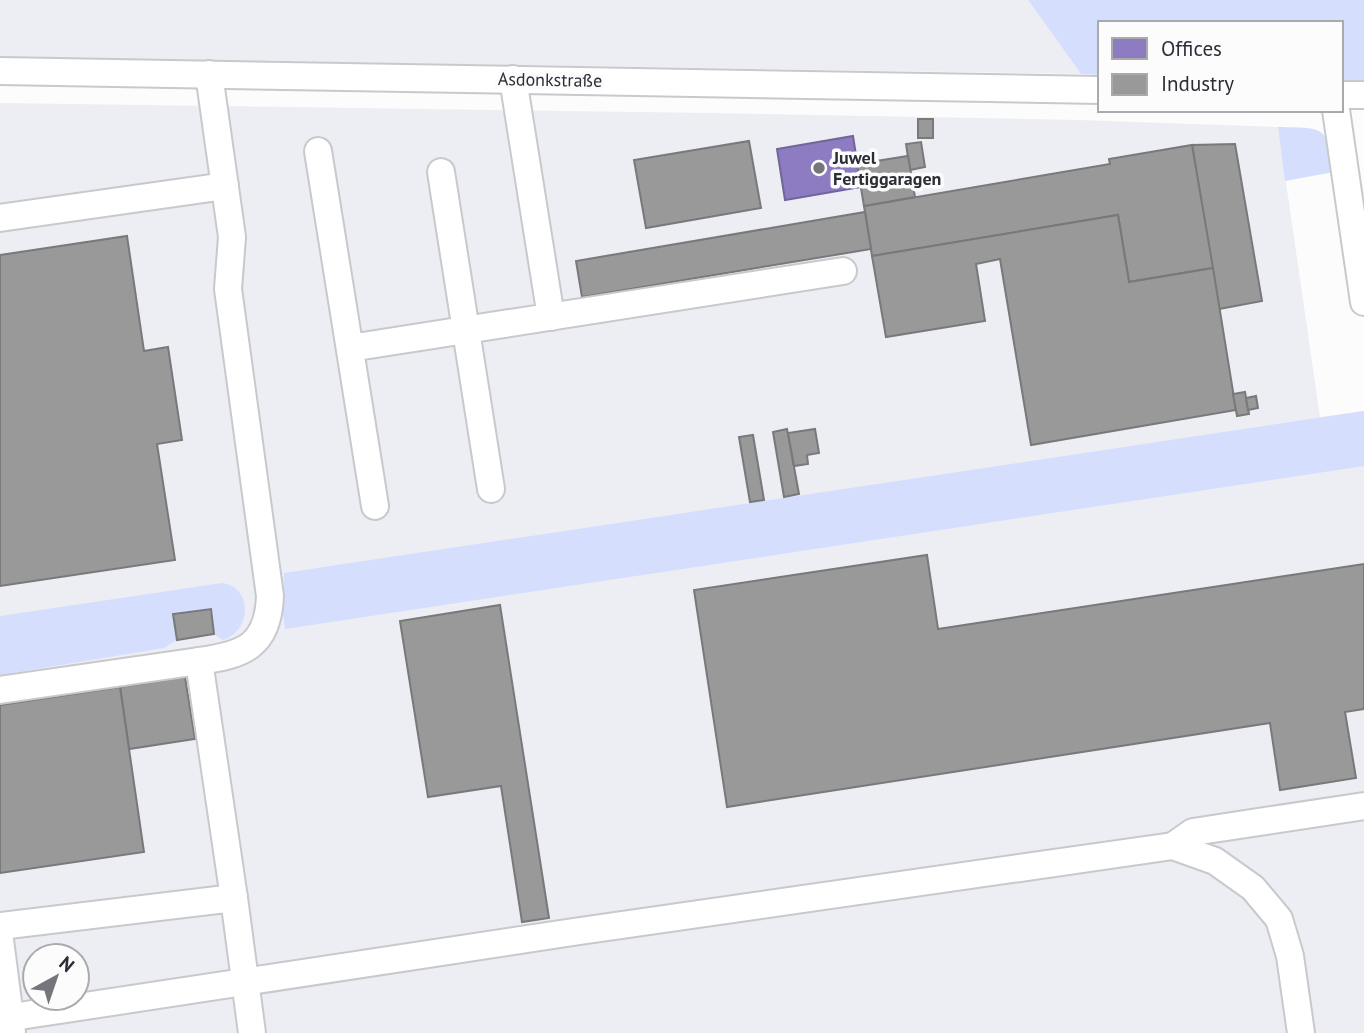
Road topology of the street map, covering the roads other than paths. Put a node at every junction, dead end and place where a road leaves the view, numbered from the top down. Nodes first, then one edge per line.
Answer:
1 (0, 71) edge
2 (209, 74) junction
3 (513, 79) junction
4 (1098, 90) edge
5 (1343, 95) edge
6 (1364, 95) edge
7 (1336, 112) edge
8 (318, 151) dead end
9 (441, 172) dead end
10 (225, 186) junction
11 (0, 218) edge
12 (843, 271) dead end
13 (1364, 302) edge
14 (551, 317) junction
15 (466, 330) junction
16 (350, 348) junction
17 (491, 489) dead end
18 (375, 506) dead end
19 (199, 661) junction
20 (0, 690) edge
21 (1364, 806) edge
22 (1172, 846) junction
23 (234, 898) junction
24 (0, 926) edge
25 (0, 940) edge
26 (244, 983) junction
27 (7, 1023) edge
28 (251, 1033) edge
29 (1301, 1033) edge

1 - 2 street, Asdonkstraße
2 - 3 street, Asdonkstraße
2 - 10 street
3 - 4 street, Asdonkstraße
3 - 14 street
5 - 6 street
7 - 13 street
8 - 16 street
9 - 15 street
10 - 11 street
10 - 19 street
12 - 14 street
14 - 15 street
15 - 16 street
15 - 17 street
16 - 18 street
19 - 20 street
19 - 23 street
21 - 22 street
22 - 26 street
22 - 29 street
23 - 24 street
23 - 26 street
25 - 27 street
26 - 27 street
26 - 28 street

